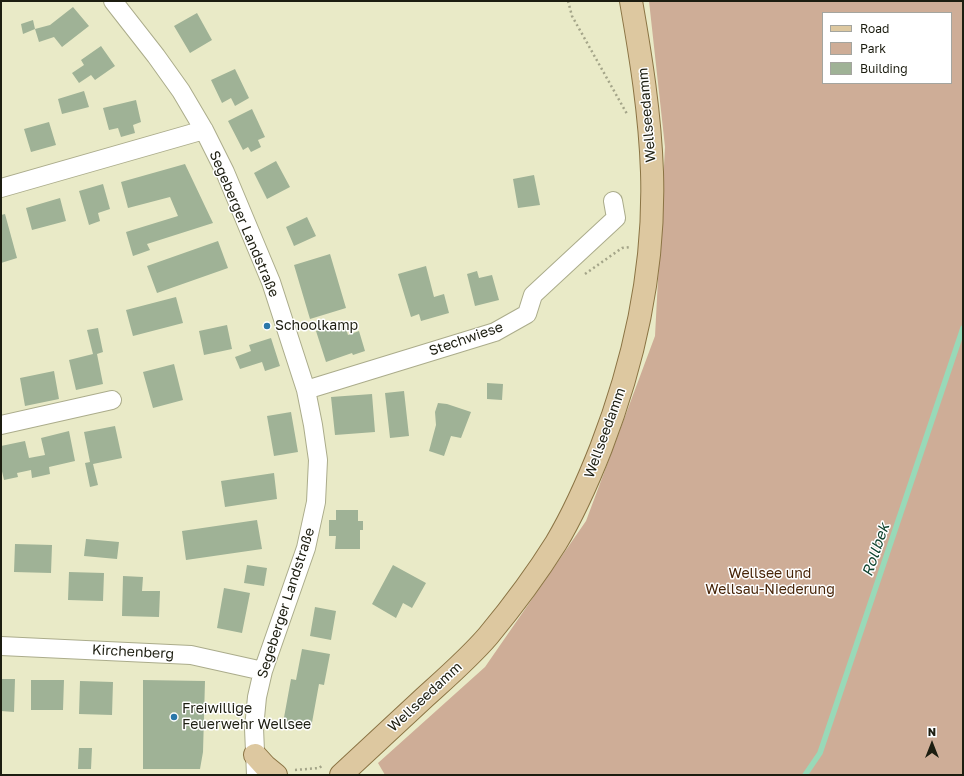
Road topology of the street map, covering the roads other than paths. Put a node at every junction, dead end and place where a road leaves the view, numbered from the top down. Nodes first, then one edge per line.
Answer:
1 (113, 1) edge
2 (631, 1) edge
3 (204, 130) junction
4 (1, 188) edge
5 (613, 201) dead end
6 (306, 390) junction
7 (112, 400) dead end
8 (1, 424) edge
9 (1, 646) edge
10 (263, 671) junction
11 (256, 765) edge
12 (333, 769) edge
13 (284, 773) edge

1 - 3 street, Segeberger Landstraße
2 - 12 main road, Wellseedamm
3 - 4 street
3 - 6 street, Segeberger Landstraße
5 - 6 street, Stechwiese
6 - 10 street, Segeberger Landstraße
7 - 8 street
9 - 10 street, Kirchenberg
10 - 11 street, Segeberger Landstraße
11 - 13 main road

